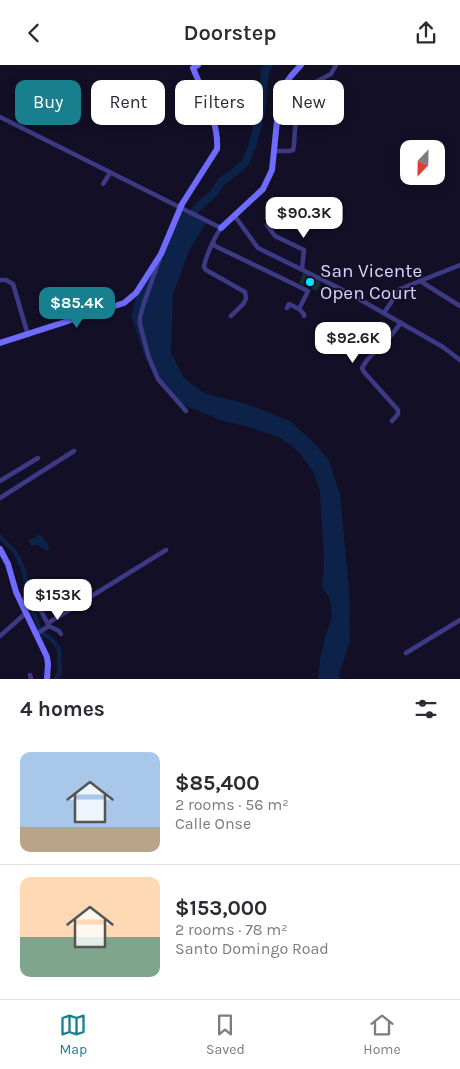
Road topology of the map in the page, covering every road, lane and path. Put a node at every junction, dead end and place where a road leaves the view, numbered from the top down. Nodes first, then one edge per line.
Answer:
1 (300, 65) edge
2 (336, 65) edge
3 (194, 66) edge
4 (0, 117) edge
5 (274, 151) junction
6 (110, 173) junction
7 (103, 184) dead end
8 (181, 208) junction
9 (234, 215) junction
10 (267, 225) dead end
11 (221, 228) junction
12 (213, 243) junction
13 (162, 254) junction
14 (460, 265) edge
15 (302, 269) junction
16 (0, 280) edge
17 (420, 281) junction
18 (460, 306) edge
19 (287, 308) dead end
20 (299, 309) junction
21 (384, 313) junction
22 (231, 316) dead end
23 (304, 316) dead end
24 (402, 323) junction
25 (28, 335) junction
26 (0, 343) edge
27 (460, 361) edge
28 (186, 411) dead end
29 (392, 421) dead end
30 (74, 451) dead end
31 (38, 458) dead end
32 (0, 481) edge
33 (0, 498) edge
34 (0, 549) edge
35 (166, 550) dead end
36 (47, 595) dead end
37 (26, 613) junction
38 (460, 620) edge
39 (48, 624) junction
40 (39, 632) junction
41 (61, 634) dead end
42 (0, 636) edge
43 (406, 653) dead end
44 (46, 679) edge

1 - 5 street
2 - 5 street
3 - 8 street
4 - 6 street
5 - 9 street
6 - 7 street
6 - 8 street
8 - 11 street
8 - 13 street
9 - 11 street
9 - 15 street
10 - 15 street
11 - 12 street
12 - 20 street
12 - 22 street
13 - 25 street
13 - 28 street
14 - 17 street
15 - 21 street
16 - 25 street
17 - 18 street
17 - 21 street
19 - 20 street
20 - 23 street
21 - 24 street
24 - 27 street
24 - 29 street
25 - 26 street
30 - 33 street
31 - 32 street
34 - 37 street
35 - 39 street
36 - 39 street
37 - 40 street
37 - 42 street
38 - 43 street
39 - 40 street
39 - 41 street
40 - 44 street

